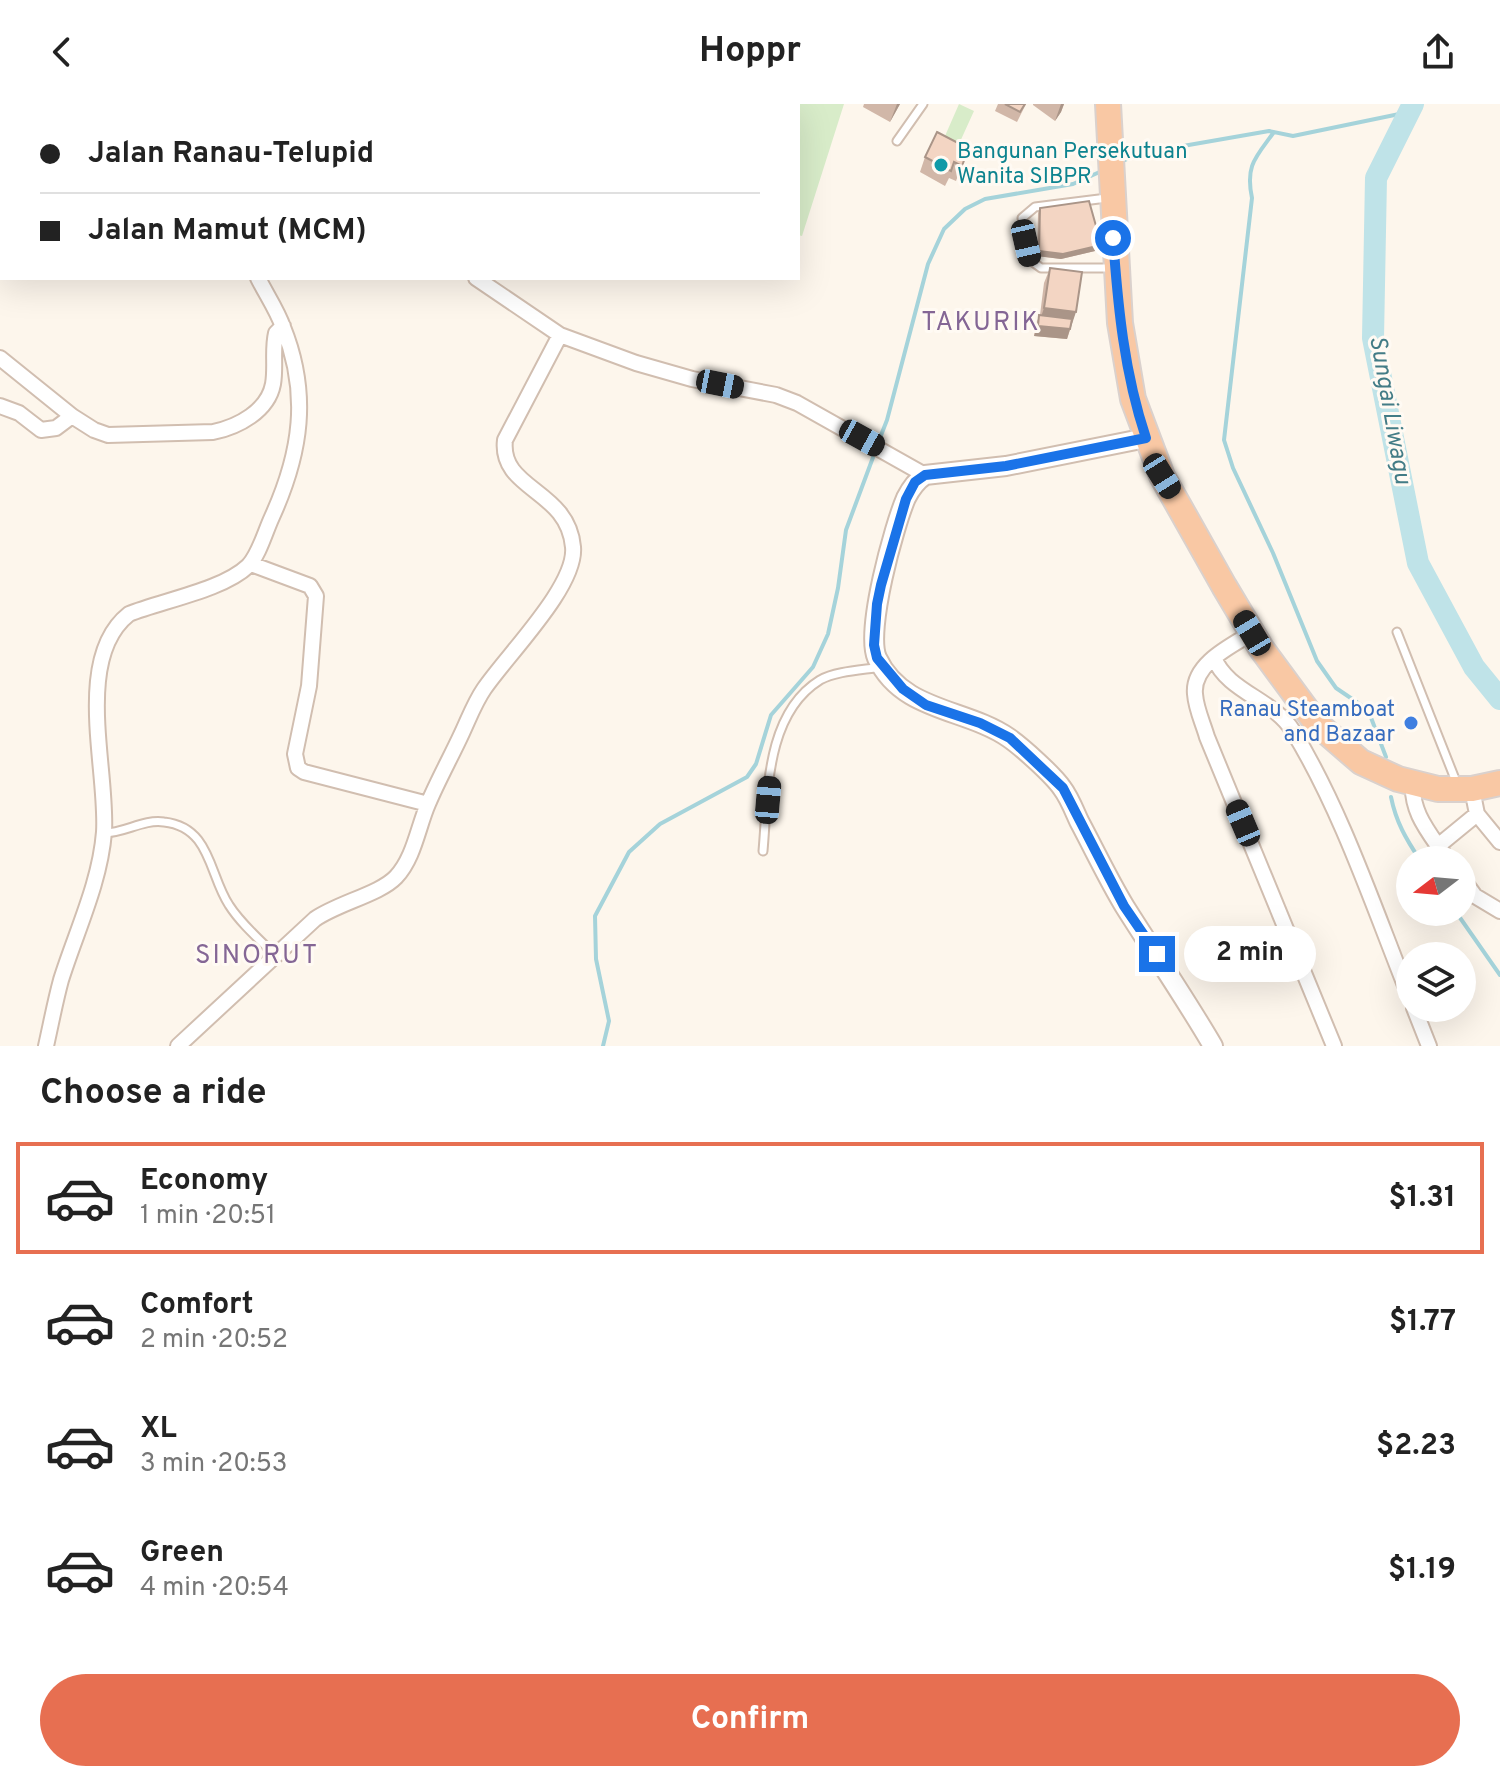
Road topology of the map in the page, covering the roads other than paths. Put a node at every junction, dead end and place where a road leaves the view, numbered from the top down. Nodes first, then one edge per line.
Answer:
1 (923, 104) edge
2 (1108, 104) edge
3 (897, 141) dead end
4 (1111, 192) junction
5 (1115, 268) junction
6 (259, 280) edge
7 (479, 280) edge
8 (283, 326) junction
9 (560, 335) junction
10 (0, 358) edge
11 (0, 406) edge
12 (72, 416) junction
13 (1146, 438) junction
14 (925, 475) junction
15 (251, 564) junction
16 (1397, 632) dead end
17 (1252, 633) junction
18 (1214, 658) junction
19 (883, 666) junction
20 (1413, 782) junction
21 (1500, 783) edge
22 (1466, 789) junction
23 (428, 804) junction
24 (1477, 814) junction
25 (104, 833) junction
26 (1500, 842) edge
27 (1438, 846) joint
28 (763, 851) dead end
29 (1476, 897) edge
30 (1500, 911) edge
31 (276, 956) junction
32 (1396, 964) edge
33 (1420, 1022) edge
34 (46, 1046) edge
35 (178, 1046) edge
36 (1213, 1046) edge
37 (1334, 1046) edge
38 (1429, 1046) edge

1 - 3 lane
2 - 4 highway
4 - 5 highway
4 - 5 lane
5 - 13 highway
6 - 8 street
7 - 9 street
8 - 12 street
8 - 15 street
9 - 14 street
9 - 23 street
10 - 12 street
11 - 12 street
13 - 14 street
13 - 17 highway
14 - 19 street
15 - 23 street
15 - 25 street
16 - 22 lane
17 - 18 street
17 - 20 highway
18 - 32 street
18 - 37 street
19 - 28 lane
19 - 36 street
20 - 22 highway
20 - 27 street
21 - 22 highway
22 - 24 street
23 - 31 street
24 - 26 street
24 - 27 street
25 - 31 lane
25 - 34 street
29 - 30 street
31 - 35 street
33 - 38 street

